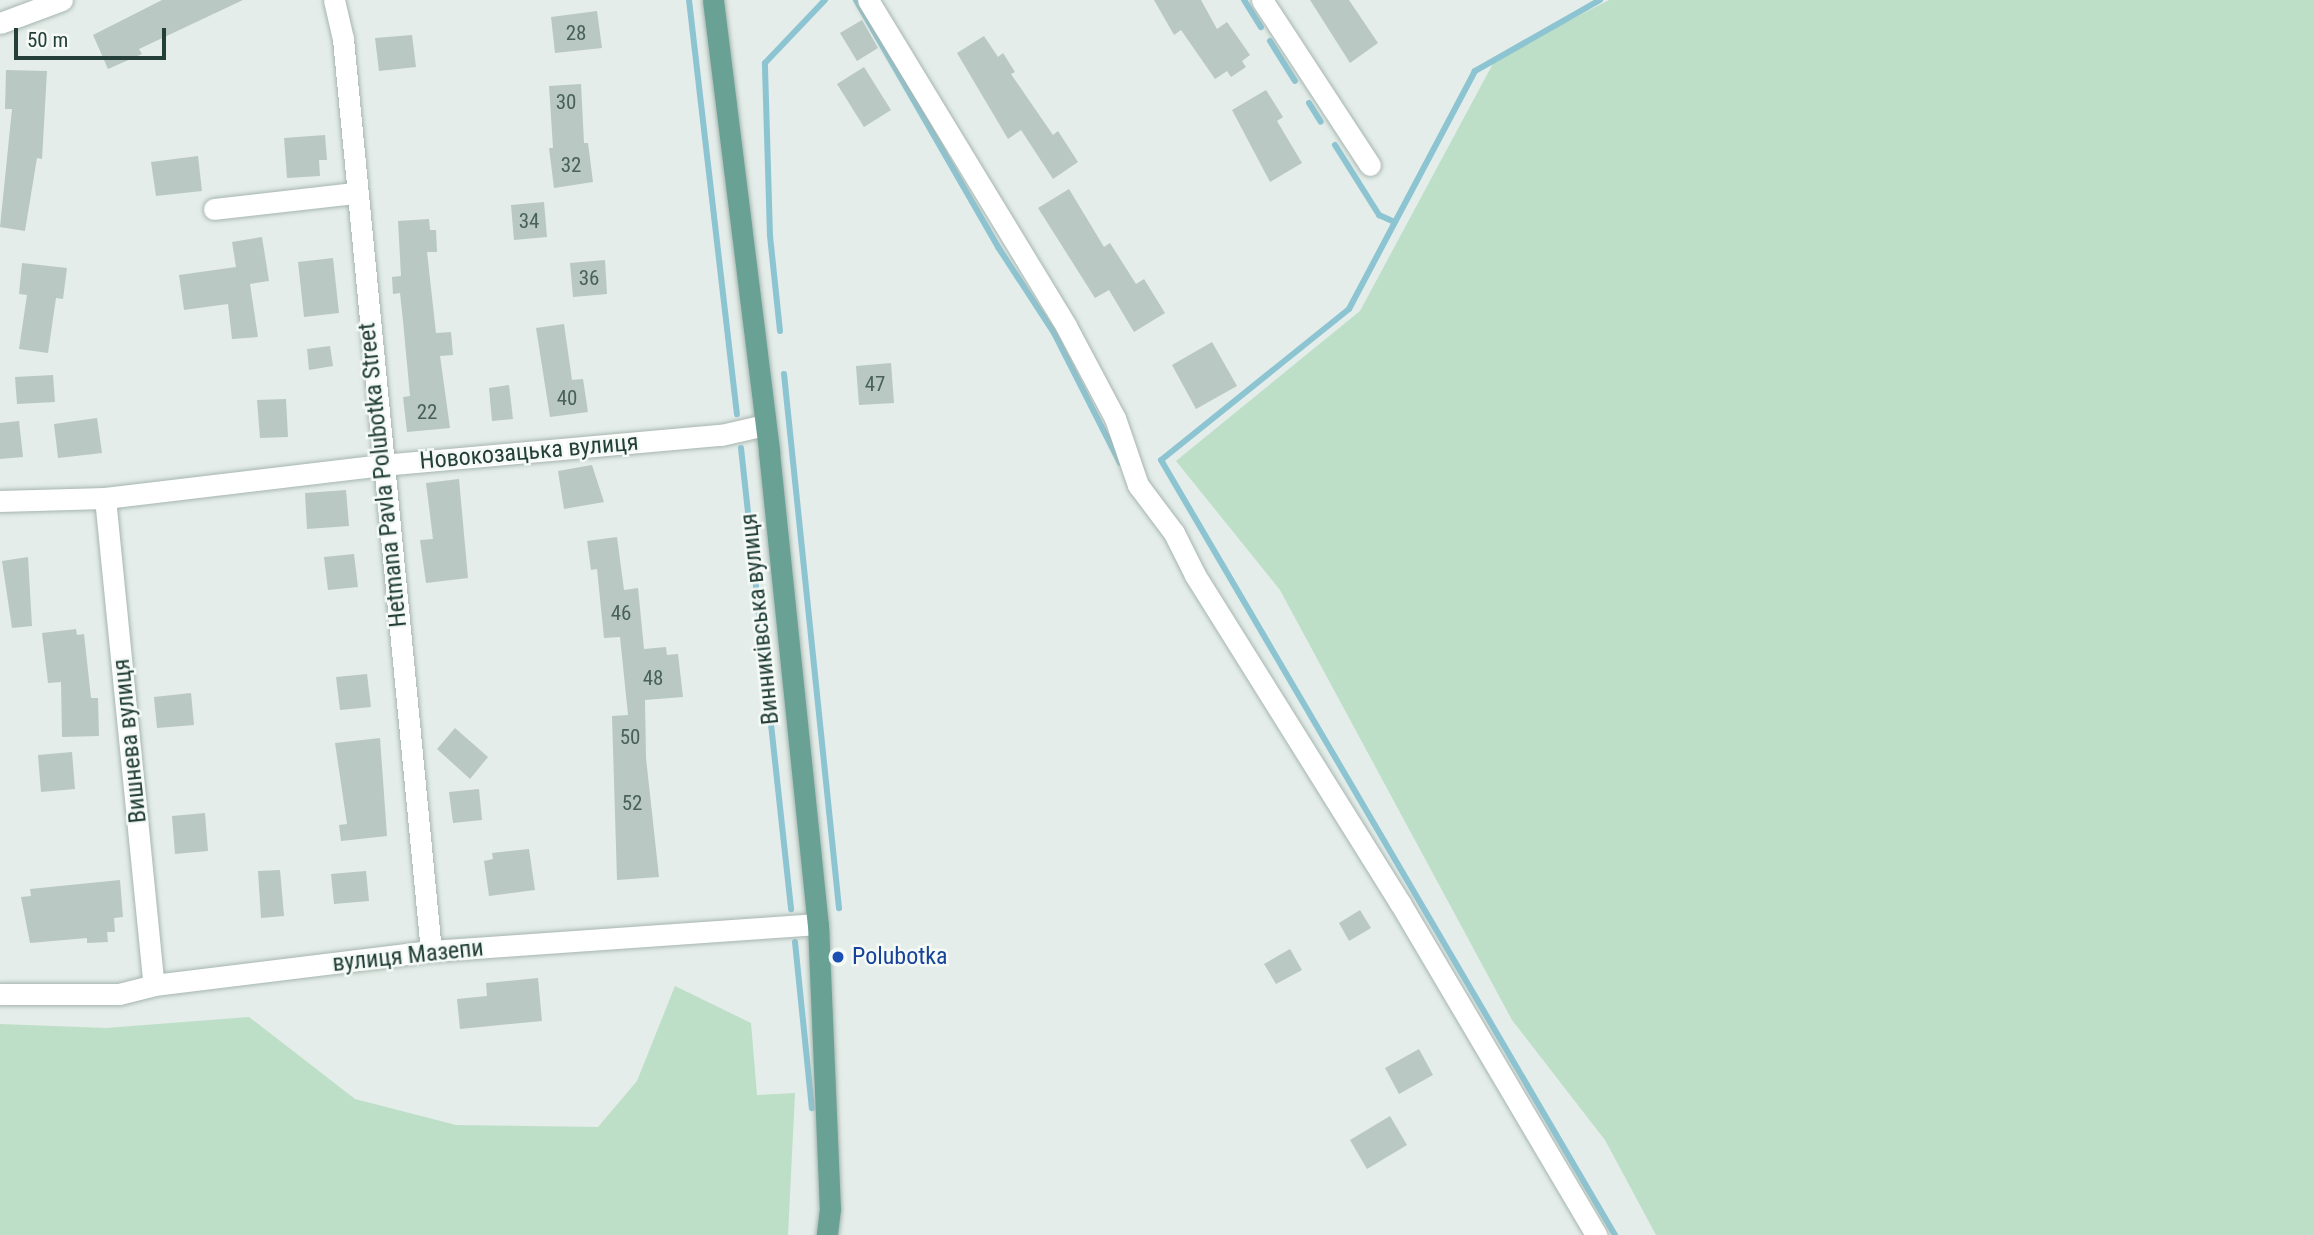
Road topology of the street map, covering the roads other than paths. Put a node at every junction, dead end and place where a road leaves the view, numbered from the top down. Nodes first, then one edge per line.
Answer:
1 (62, 0) edge
2 (334, 0) edge
3 (713, 0) edge
4 (869, 0) edge
5 (1262, 0) edge
6 (0, 23) edge
7 (1370, 165) dead end
8 (355, 193) junction
9 (214, 209) dead end
10 (765, 425) junction
11 (382, 465) junction
12 (105, 498) junction
13 (0, 501) edge
14 (818, 924) junction
15 (431, 951) junction
16 (154, 985) junction
17 (0, 994) edge
18 (827, 1235) edge
19 (1596, 1235) edge

1 - 6 street
2 - 8 street, Hetmana Pavla Polubotka Street
3 - 10 main road, Винниківська вулиця
4 - 19 street
5 - 7 street
8 - 9 street
8 - 11 street, Hetmana Pavla Polubotka Street
10 - 11 street, Новокозацька вулиця
10 - 14 main road, Винниківська вулиця
11 - 12 street, Новокозацька вулиця
11 - 15 street, Hetmana Pavla Polubotka Street
12 - 13 street, Новокозацька вулиця
12 - 16 street, Вишнева вулиця
14 - 15 street, вулиця Мазепи
14 - 18 main road, Винниківська вулиця
15 - 16 street, вулиця Мазепи
16 - 17 street, вулиця Мазепи

